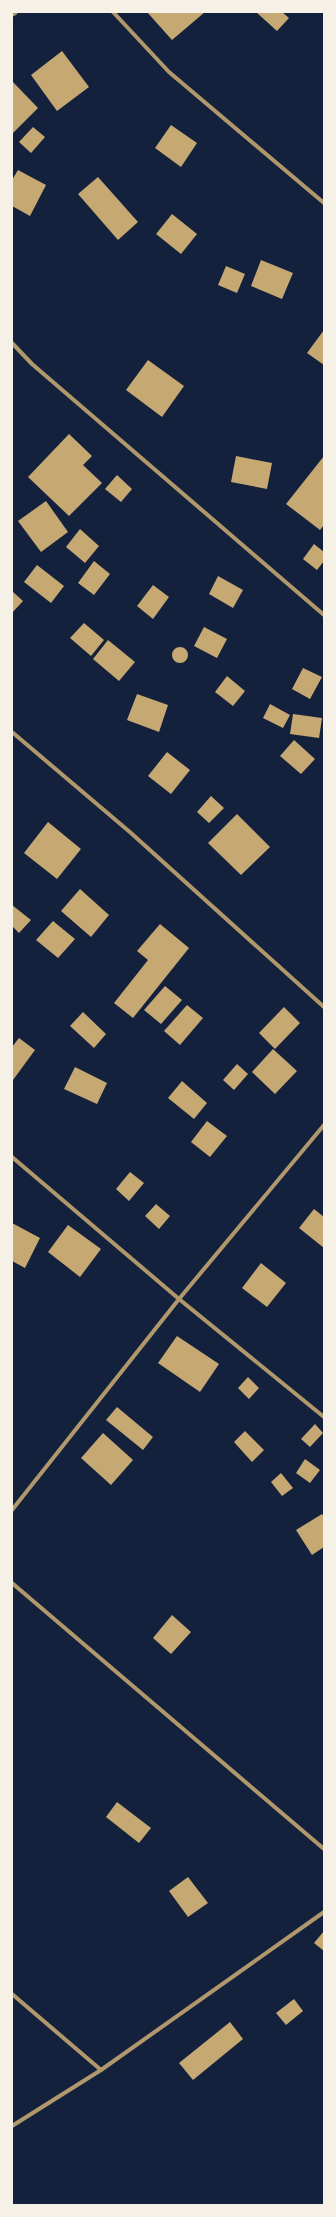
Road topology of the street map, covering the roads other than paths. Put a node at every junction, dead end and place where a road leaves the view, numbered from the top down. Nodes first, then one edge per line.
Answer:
1 (113, 12) edge
2 (324, 203) edge
3 (12, 343) edge
4 (324, 615) edge
5 (12, 732) edge
6 (324, 1007) edge
7 (324, 1125) edge
8 (12, 1158) edge
9 (179, 1299) junction
10 (324, 1417) edge
11 (12, 1510) edge
12 (12, 1583) edge
13 (324, 1848) edge
14 (324, 1912) edge
15 (12, 1994) edge
16 (101, 2070) junction
17 (12, 2126) edge

1 - 2 street
3 - 4 street
5 - 6 street
7 - 9 street
8 - 9 street
9 - 10 street
9 - 11 street
12 - 13 street
14 - 16 street
15 - 16 street
16 - 17 street

